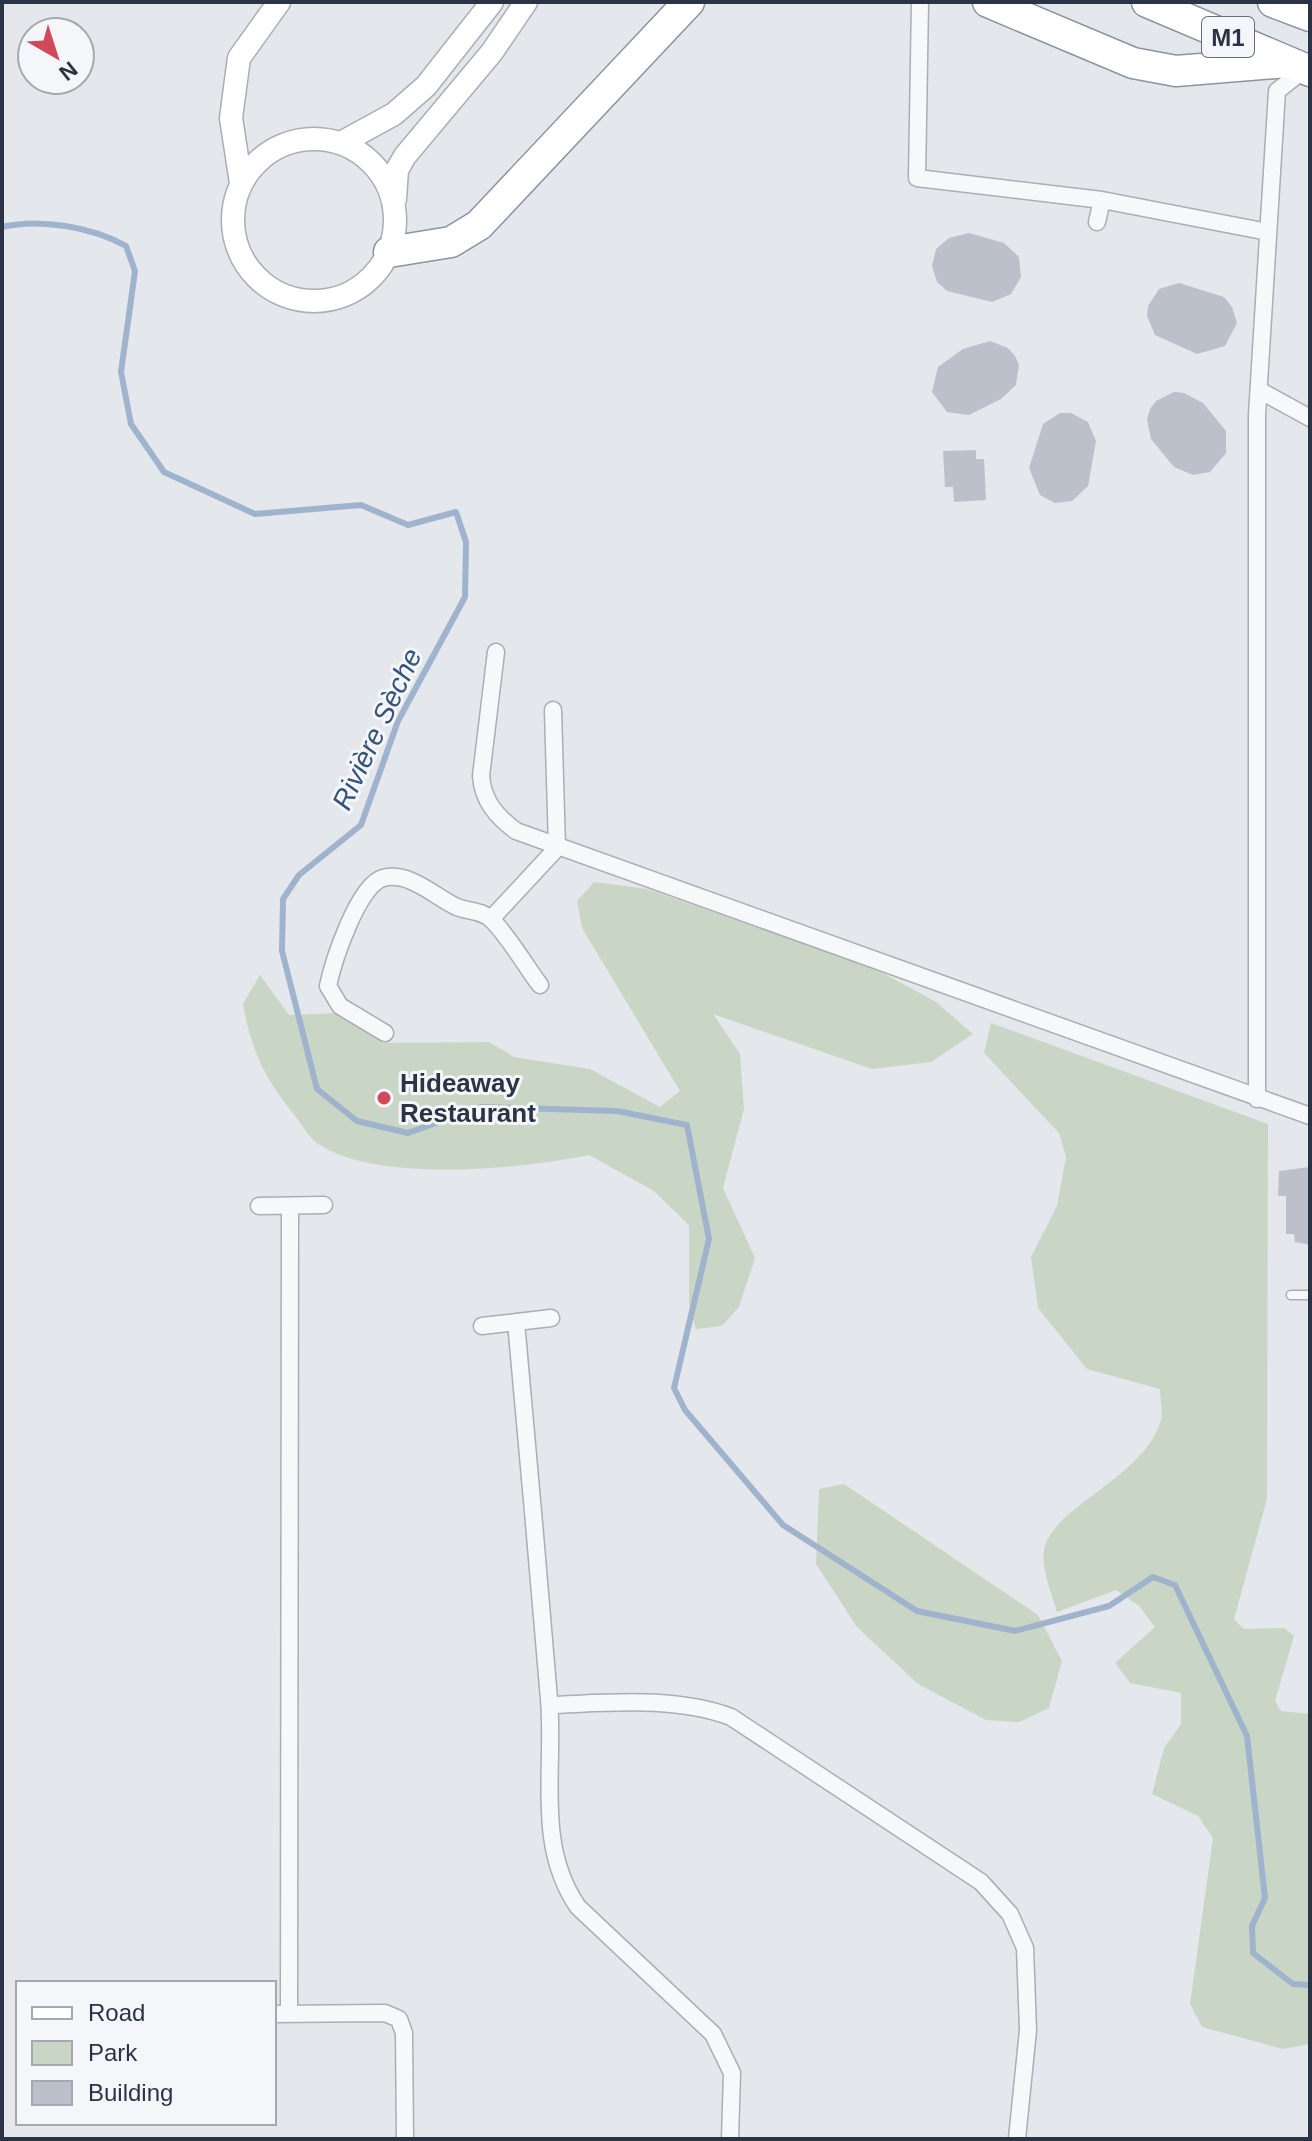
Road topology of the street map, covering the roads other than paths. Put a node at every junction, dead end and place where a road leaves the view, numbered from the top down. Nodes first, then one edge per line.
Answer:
1 (279, 2) edge
2 (492, 2) edge
3 (526, 2) edge
4 (689, 2) edge
5 (920, 2) edge
6 (988, 2) edge
7 (1147, 2) edge
8 (1273, 2) edge
9 (1299, 11) edge
10 (1301, 67) edge
11 (341, 143) junction
12 (241, 183) junction
13 (1102, 200) junction
14 (394, 204) junction
15 (1097, 222) dead end
16 (1268, 232) junction
17 (389, 252) junction
18 (1259, 390) junction
19 (1310, 418) edge
20 (496, 652) dead end
21 (553, 710) dead end
22 (557, 848) junction
23 (491, 919) junction
24 (540, 985) dead end
25 (385, 1033) dead end
26 (1257, 1099) junction
27 (1310, 1116) edge
28 (324, 1205) dead end
29 (259, 1206) dead end
30 (290, 1206) junction
31 (1291, 1295) dead end
32 (1310, 1295) edge
33 (551, 1318) dead end
34 (516, 1322) junction
35 (482, 1326) dead end
36 (550, 1705) junction
37 (282, 2014) edge
38 (405, 2139) edge
39 (730, 2139) edge
40 (1017, 2139) edge

1 - 12 main road
2 - 11 main road
3 - 14 main road
4 - 17 highway
5 - 13 street
6 - 10 highway
7 - 10 highway, M1
8 - 9 highway, M1
10 - 16 street
11 - 12 main road
11 - 14 main road
12 - 17 main road
13 - 15 street
13 - 16 street
14 - 17 main road
16 - 18 street
18 - 19 street
18 - 26 street
20 - 22 street
21 - 22 street
22 - 23 street
22 - 26 street
23 - 24 street
23 - 25 street
26 - 27 street
28 - 30 street
29 - 30 street
30 - 37 street
31 - 32 lane
33 - 34 street
34 - 35 street
34 - 36 street
36 - 39 street
36 - 40 street
37 - 38 street

